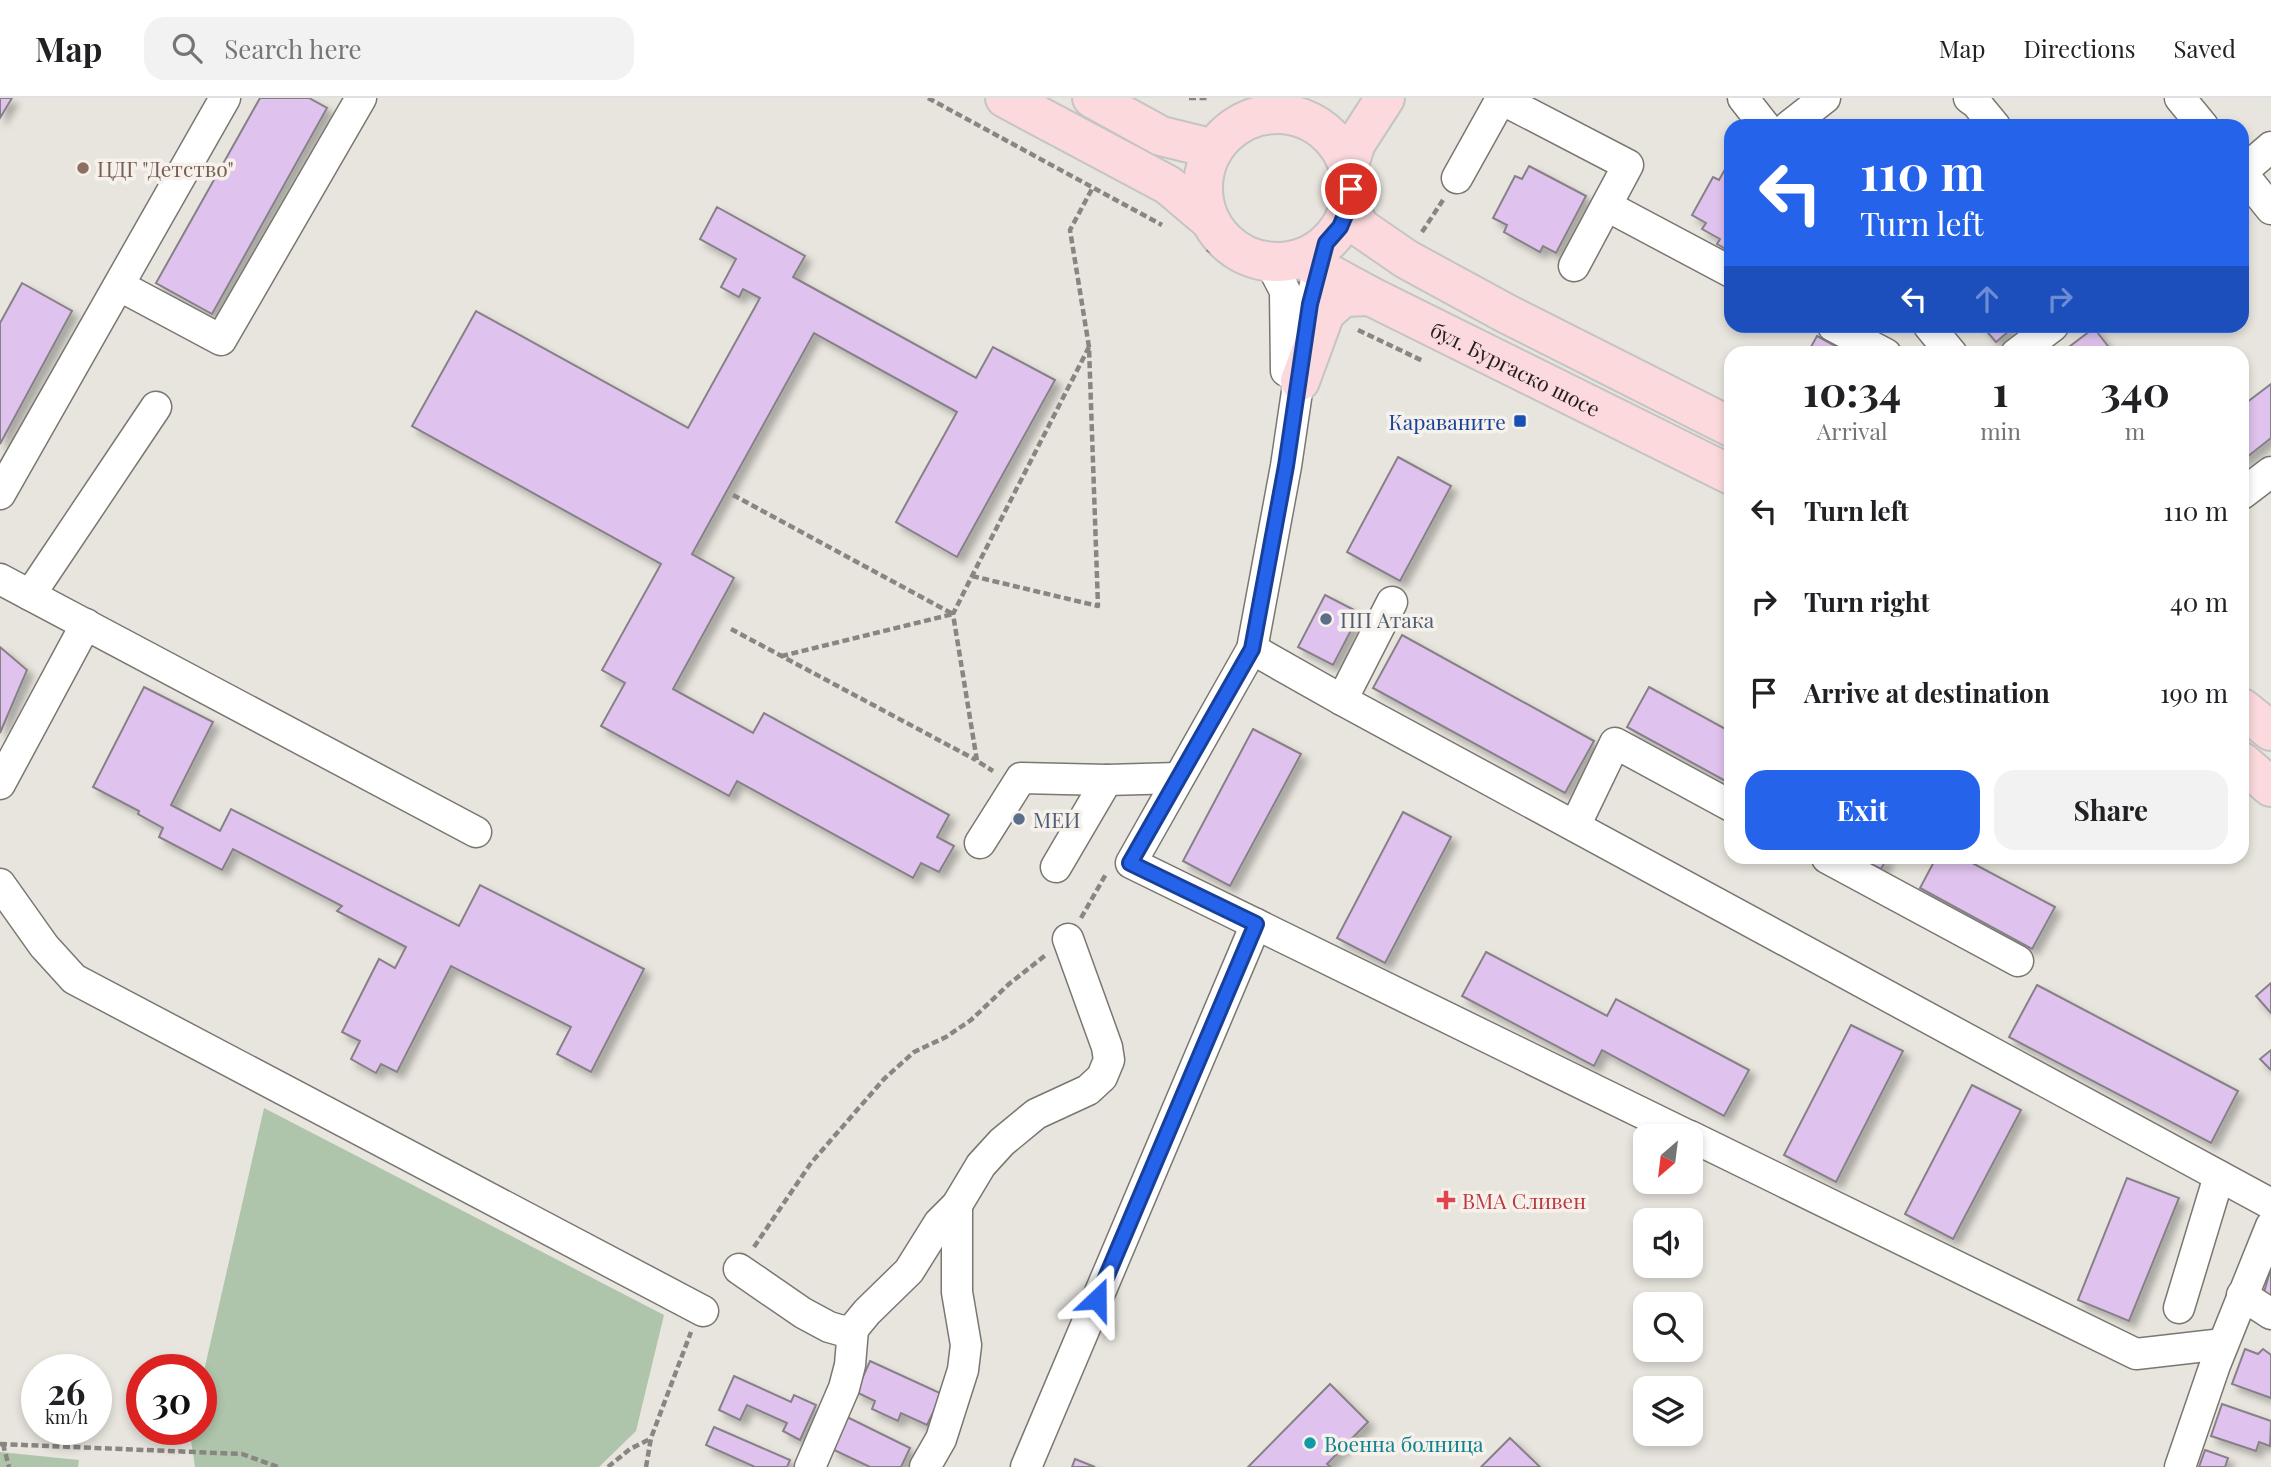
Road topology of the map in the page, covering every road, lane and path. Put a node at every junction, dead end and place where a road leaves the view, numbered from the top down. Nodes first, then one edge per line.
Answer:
1 (225, 98) edge
2 (360, 98) edge
3 (1005, 98) edge
4 (1092, 98) edge
5 (1189, 98) edge
6 (1207, 98) edge
7 (1385, 98) edge
8 (1743, 98) edge
9 (1825, 98) edge
10 (1969, 98) edge
11 (2180, 98) edge
12 (1278, 107) edge
13 (1760, 119) edge
14 (1798, 119) edge
15 (1989, 119) edge
16 (2197, 119) edge
17 (2271, 148) edge
18 (1214, 149) junction
19 (1348, 167) junction
20 (2249, 167) edge
21 (1457, 178) joint
22 (2249, 182) edge
23 (1093, 187) dead end
24 (1606, 206) junction
25 (1348, 208) junction
26 (2271, 209) edge
27 (1207, 218) junction
28 (1411, 225) dead end
29 (1305, 258) junction
30 (1574, 266) dead end
31 (1724, 268) edge
32 (120, 286) junction
33 (1370, 296) junction
34 (1846, 333) edge
35 (2044, 333) edge
36 (1871, 346) edge
37 (2027, 346) edge
38 (1088, 347) junction
39 (1300, 381) junction
40 (156, 407) dead end
41 (1724, 423) edge
42 (1286, 466) junction
43 (1724, 472) edge
44 (2271, 472) edge
45 (2249, 489) edge
46 (0, 494) edge
47 (733, 495) dead end
48 (972, 576) junction
49 (0, 579) edge
50 (30, 595) junction
51 (1392, 602) dead end
52 (953, 614) junction
53 (86, 624) junction
54 (731, 629) dead end
55 (1252, 649) junction
56 (782, 656) junction
57 (1342, 700) junction
58 (2249, 714) edge
59 (2271, 731) edge
60 (977, 761) junction
61 (2249, 768) edge
62 (1178, 778) junction
63 (1107, 780) junction
64 (0, 784) edge
65 (1017, 785) junction
66 (2271, 787) edge
67 (1724, 802) edge
68 (1575, 826) junction
69 (476, 832) dead end
70 (980, 843) dead end
71 (1130, 863) junction
72 (1838, 864) edge
73 (1056, 867) dead end
74 (0, 884) edge
75 (1256, 924) junction
76 (1068, 939) junction
77 (2018, 961) dead end
78 (1665, 1124) edge
79 (1703, 1142) edge
80 (2219, 1176) junction
81 (2271, 1204) edge
82 (957, 1205) junction
83 (2271, 1226) edge
84 (739, 1269) joint
85 (2242, 1295) junction
86 (2179, 1308) dead end
87 (703, 1311) joint
88 (2271, 1314) edge
89 (853, 1329) junction
90 (2224, 1344) junction
91 (650, 1438) junction
92 (2, 1444) edge
93 (9, 1467) edge
94 (278, 1467) edge
95 (608, 1467) edge
96 (646, 1467) edge
97 (810, 1467) edge
98 (925, 1467) edge
99 (1026, 1467) edge
100 (2180, 1467) edge

1 - 32 street
2 - 32 street
3 - 27 main road
4 - 18 main road
5 - 6 path
7 - 19 main road
8 - 13 street
9 - 14 street
10 - 15 street
11 - 16 street
12 - 18 main road
12 - 19 main road
17 - 20 street
18 - 27 main road
19 - 25 main road
21 - 24 street
21 - 28 path
22 - 26 street
23 - 38 path
24 - 30 street
24 - 31 street
25 - 29 main road
25 - 41 main road, бул. Бургаско шосе
27 - 29 main road
29 - 33 main road, бул. Бургаско шосе
29 - 39 street
29 - 42 street
32 - 46 street
33 - 39 main road
33 - 43 main road, бул. Бургаско шосе
34 - 36 street
35 - 37 street
38 - 48 path
38 - 48 path
39 - 42 street
40 - 50 street
42 - 55 street
44 - 45 street
47 - 52 path
48 - 52 path
49 - 50 street
50 - 53 street
51 - 57 street
52 - 56 path
52 - 60 path
53 - 64 street
53 - 69 street
54 - 56 path
55 - 57 street
55 - 62 street
56 - 60 path
57 - 68 street
58 - 59 main road
60 - 65 path
61 - 66 main road
62 - 63 street
62 - 71 street
63 - 65 street
63 - 73 street
65 - 70 street
67 - 68 street
68 - 80 street
71 - 75 street
71 - 76 path
72 - 77 street
74 - 87 street
75 - 78 street
75 - 99 street
76 - 82 street
76 - 84 path
79 - 90 street
80 - 81 street
80 - 86 street
82 - 89 street
82 - 98 street
83 - 85 street
84 - 89 street
85 - 88 street
85 - 90 street
87 - 91 path
89 - 97 street
90 - 100 street
91 - 95 path
91 - 96 path
92 - 93 path
92 - 94 path

